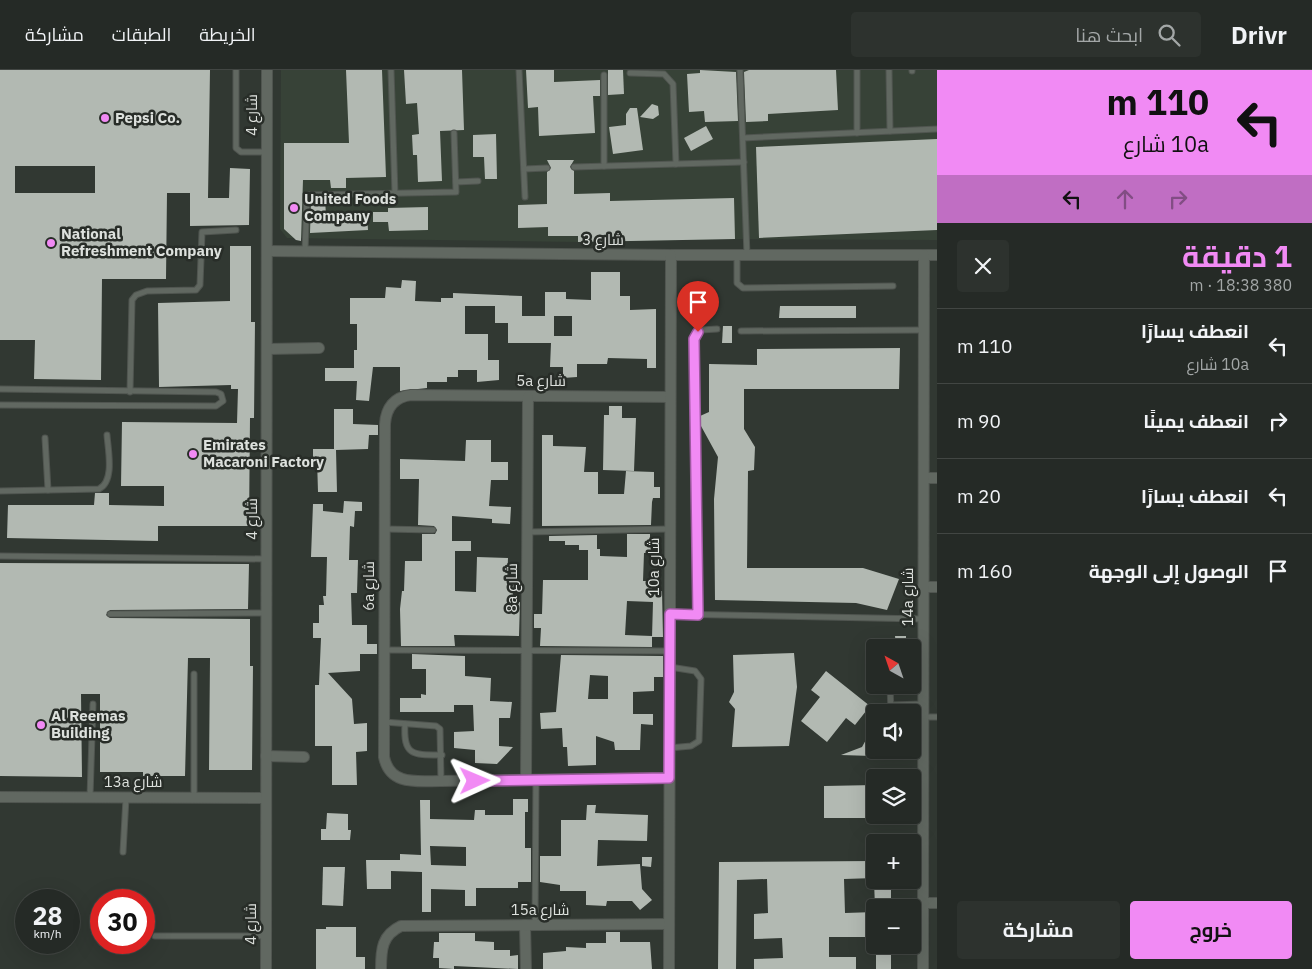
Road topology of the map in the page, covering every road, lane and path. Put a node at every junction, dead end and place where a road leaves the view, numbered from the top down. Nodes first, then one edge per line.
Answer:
1 (236, 70) edge
2 (267, 70) edge
3 (391, 70) edge
4 (519, 70) edge
5 (740, 70) edge
6 (856, 70) edge
7 (889, 70) edge
8 (630, 73) dead end
9 (604, 76) dead end
10 (937, 129) edge
11 (890, 131) junction
12 (454, 133) dead end
13 (857, 133) junction
14 (743, 138) junction
15 (267, 152) junction
16 (744, 162) junction
17 (676, 164) junction
18 (604, 166) junction
19 (574, 167) dead end
20 (547, 168) dead end
21 (524, 169) junction
22 (478, 181) dead end
23 (456, 182) junction
24 (395, 194) junction
25 (526, 197) dead end
26 (236, 230) dead end
27 (268, 252) junction
28 (305, 252) junction
29 (672, 255) junction
30 (742, 255) junction
31 (924, 255) junction
32 (937, 255) edge
33 (893, 286) dead end
34 (717, 329) dead end
35 (924, 330) junction
36 (741, 331) dead end
37 (319, 348) dead end
38 (268, 349) junction
39 (0, 389) edge
40 (130, 392) junction
41 (411, 395) joint
42 (528, 397) junction
43 (670, 397) junction
44 (0, 405) edge
45 (107, 435) dead end
46 (45, 438) dead end
47 (924, 478) junction
48 (937, 478) edge
49 (48, 490) junction
50 (0, 491) edge
51 (384, 529) junction
52 (669, 529) junction
53 (433, 530) dead end
54 (527, 532) junction
55 (0, 556) edge
56 (267, 559) junction
57 (923, 587) junction
58 (937, 587) edge
59 (267, 613) junction
60 (110, 614) dead end
61 (670, 614) junction
62 (698, 615) junction
63 (923, 619) junction
64 (384, 650) junction
65 (526, 651) junction
66 (670, 652) junction
67 (669, 667) junction
68 (194, 674) dead end
69 (93, 704) dead end
70 (923, 704) joint
71 (923, 717) junction
72 (937, 717) edge
73 (384, 722) junction
74 (405, 724) junction
75 (669, 748) junction
76 (442, 755) junction
77 (266, 756) junction
78 (304, 757) dead end
79 (669, 778) junction
80 (531, 780) junction
81 (442, 781) junction
82 (0, 797) edge
83 (90, 797) junction
84 (194, 797) junction
85 (126, 798) junction
86 (265, 798) junction
87 (123, 852) dead end
88 (923, 903) junction
89 (937, 903) edge
90 (530, 924) junction
91 (669, 924) junction
92 (155, 936) dead end
93 (266, 936) junction
94 (266, 969) edge
95 (381, 969) edge
96 (526, 969) edge
97 (669, 969) edge
98 (922, 969) edge

1 - 15 lane
2 - 15 street, شارع 4
3 - 24 lane
4 - 21 lane
5 - 14 lane
6 - 13 lane
7 - 11 lane
8 - 17 lane
9 - 18 lane
10 - 11 lane
11 - 13 lane
12 - 23 lane
13 - 14 lane
14 - 16 lane
15 - 27 street, شارع 4
16 - 17 lane
16 - 30 lane
17 - 18 lane
18 - 19 lane
20 - 21 lane
21 - 25 lane
22 - 23 lane
23 - 24 lane
24 - 28 lane
26 - 40 lane
27 - 28 street, شارع 3
27 - 38 street, شارع 4
28 - 29 street, شارع 3
29 - 30 street, شارع 3
29 - 43 street, 10a شارع
30 - 31 street, شارع 3
30 - 33 lane
31 - 32 street, شارع 3
31 - 35 street, 14a شارع
34 - 62 lane
35 - 36 lane
35 - 47 street, 14a شارع
37 - 38 street
38 - 56 street, شارع 4
39 - 40 lane
40 - 44 lane
41 - 42 street, 5a شارع
41 - 51 street, 6a شارع
42 - 43 street, 5a شارع
42 - 54 street, 8a شارع
43 - 52 street, 10a شارع
45 - 49 lane
46 - 49 lane
47 - 48 street
47 - 57 street, 14a شارع
49 - 50 lane
51 - 53 lane
51 - 64 street, 6a شارع
52 - 54 lane
52 - 61 street, 10a شارع
54 - 65 street, 8a شارع
55 - 56 lane
56 - 59 street, شارع 4
57 - 58 street
57 - 63 street, 14a شارع
59 - 60 lane
59 - 77 street, شارع 4
61 - 62 lane
61 - 66 street, 10a شارع
62 - 63 lane
63 - 70 street, 14a شارع
64 - 65 lane
64 - 73 street, 6a شارع
65 - 66 lane
65 - 80 street, 8a شارع
66 - 67 street, 10a شارع
67 - 75 street, 10a شارع
67 - 75 lane
68 - 84 lane
69 - 83 lane
70 - 71 street, 14a شارع
71 - 72 lane
71 - 88 street, 14a شارع
73 - 74 lane
73 - 81 street, 6a شارع
74 - 76 lane
74 - 76 lane
75 - 79 street, 10a شارع
76 - 81 lane
77 - 78 street
77 - 86 street, شارع 4
79 - 80 street
79 - 91 street, 10a شارع
80 - 81 street
80 - 90 lane
82 - 83 street, 13a شارع
83 - 85 street, 13a شارع
84 - 85 street, 13a شارع
84 - 86 street, 13a شارع
85 - 87 lane
86 - 93 street, شارع 4
88 - 89 street
88 - 98 street, 14a شارع
90 - 91 street, 15a شارع
90 - 95 street, 15a شارع
90 - 96 street
91 - 97 street, 10a شارع
92 - 93 lane
93 - 94 street, شارع 4

